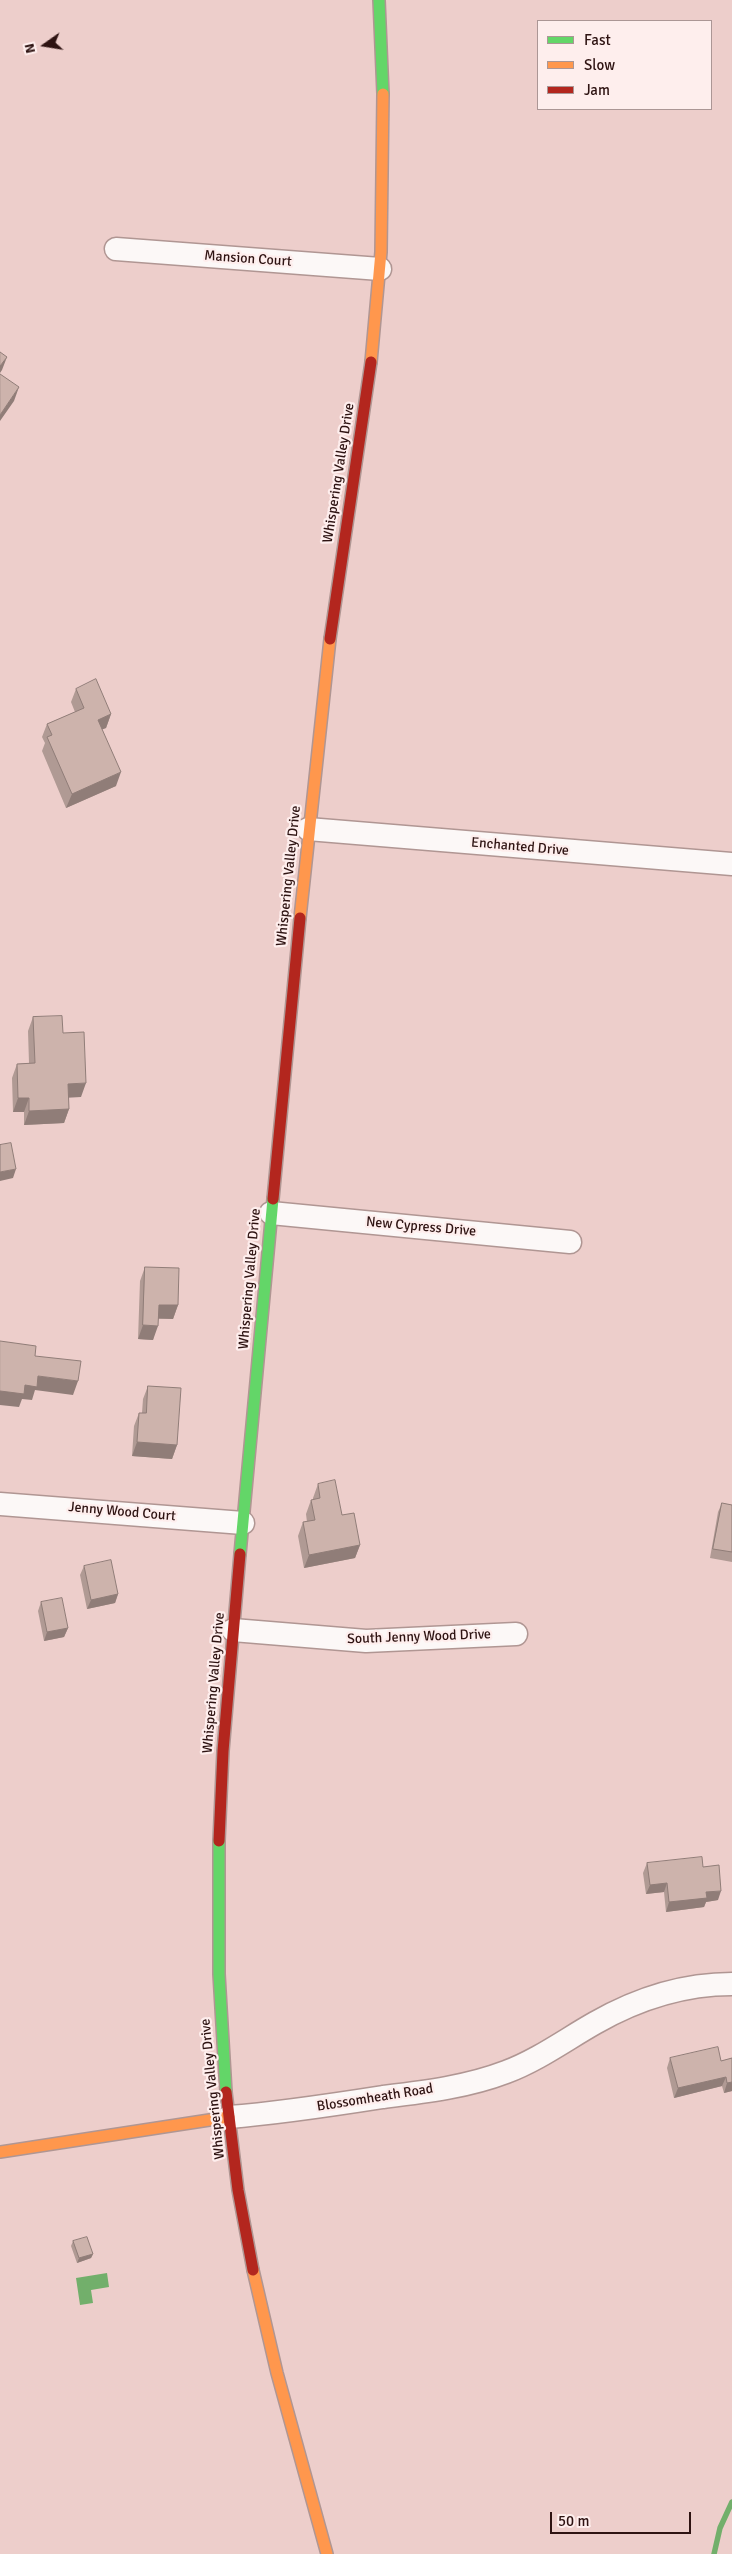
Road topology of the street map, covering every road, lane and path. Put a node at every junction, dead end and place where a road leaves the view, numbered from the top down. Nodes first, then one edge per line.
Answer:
1 (379, 0) edge
2 (116, 249) dead end
3 (380, 268) junction
4 (308, 829) junction
5 (732, 864) edge
6 (271, 1213) junction
7 (570, 1242) dead end
8 (0, 1504) edge
9 (243, 1523) junction
10 (233, 1630) junction
11 (516, 1634) dead end
12 (732, 1984) edge
13 (229, 2117) junction
14 (0, 2152) edge
15 (327, 2554) edge

1 - 3 street, Whispering Valley Drive
2 - 3 street, Mansion Court
3 - 4 street, Whispering Valley Drive
4 - 5 street, Enchanted Drive
4 - 6 street, Whispering Valley Drive
6 - 7 street, New Cypress Drive
6 - 9 street, Whispering Valley Drive
8 - 9 street, Jenny Wood Court
9 - 10 street, Whispering Valley Drive
10 - 11 street, South Jenny Wood Drive
10 - 13 street, Whispering Valley Drive
12 - 13 street, Blossomheath Road
13 - 14 street, Blossomheath Road
13 - 15 street, Whispering Valley Drive

